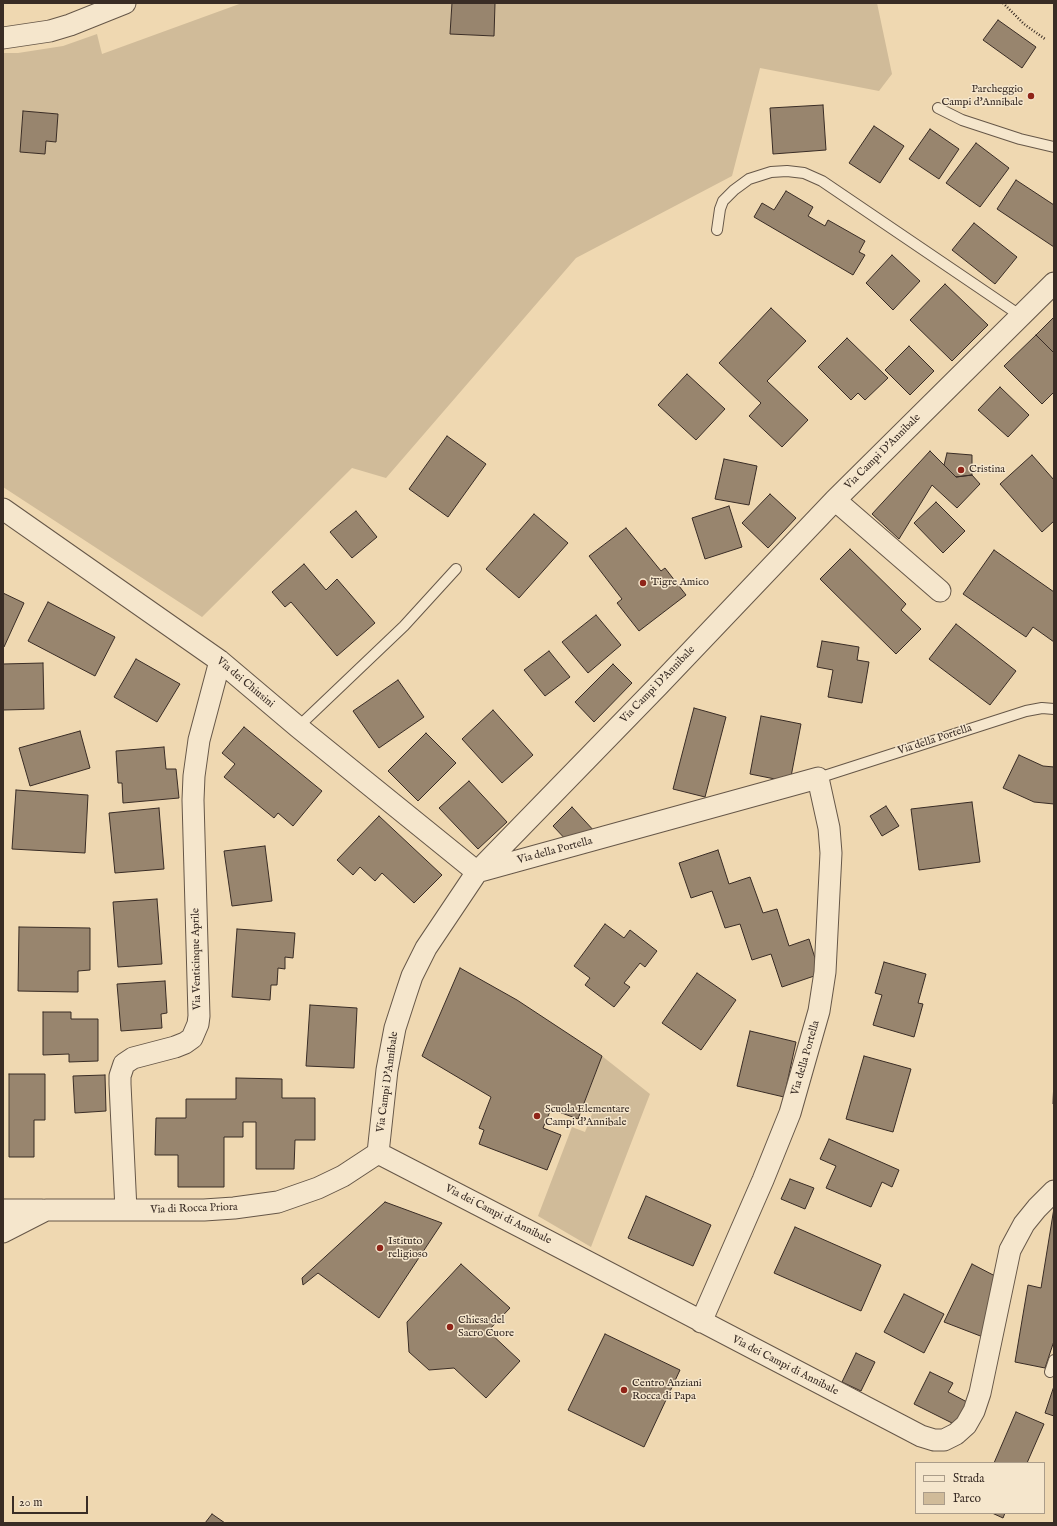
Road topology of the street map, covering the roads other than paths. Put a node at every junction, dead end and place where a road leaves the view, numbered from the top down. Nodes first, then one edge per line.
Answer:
1 (125, 3) edge
2 (3, 38) edge
3 (938, 108) dead end
4 (1054, 147) edge
5 (717, 230) dead end
6 (1054, 283) edge
7 (1021, 316) junction
8 (835, 500) junction
9 (3, 509) edge
10 (456, 569) dead end
11 (940, 590) dead end
12 (220, 661) junction
13 (1054, 709) edge
14 (298, 727) junction
15 (818, 778) junction
16 (476, 872) junction
17 (378, 1153) junction
18 (1054, 1191) edge
19 (3, 1210) edge
20 (46, 1210) junction
21 (126, 1210) junction
22 (3, 1232) edge
23 (701, 1322) junction
24 (1054, 1360) edge
25 (1050, 1372) dead end

1 - 2 street
3 - 4 lane
5 - 7 lane
6 - 7 street, Via Campi D'Annibale
7 - 8 street, Via Campi D'Annibale
8 - 11 street
8 - 16 street, Via Campi D'Annibale
9 - 12 street, Via dei Chiusini
10 - 14 lane
12 - 14 street, Via dei Chiusini
12 - 21 street, Via Venticinque Aprile
13 - 15 lane, Via della Portella
14 - 16 street, Via dei Chiusini
15 - 16 street, Via della Portella
15 - 23 street, Via della Portella
16 - 17 street, Via Campi D'Annibale
17 - 21 street, Via di Rocca Priora
17 - 23 street, Via dei Campi di Annibale
18 - 23 street, Via dei Campi di Annibale
19 - 20 street
20 - 21 street, Via di Rocca Priora
20 - 22 street, Via di Rocca Priora
24 - 25 lane

